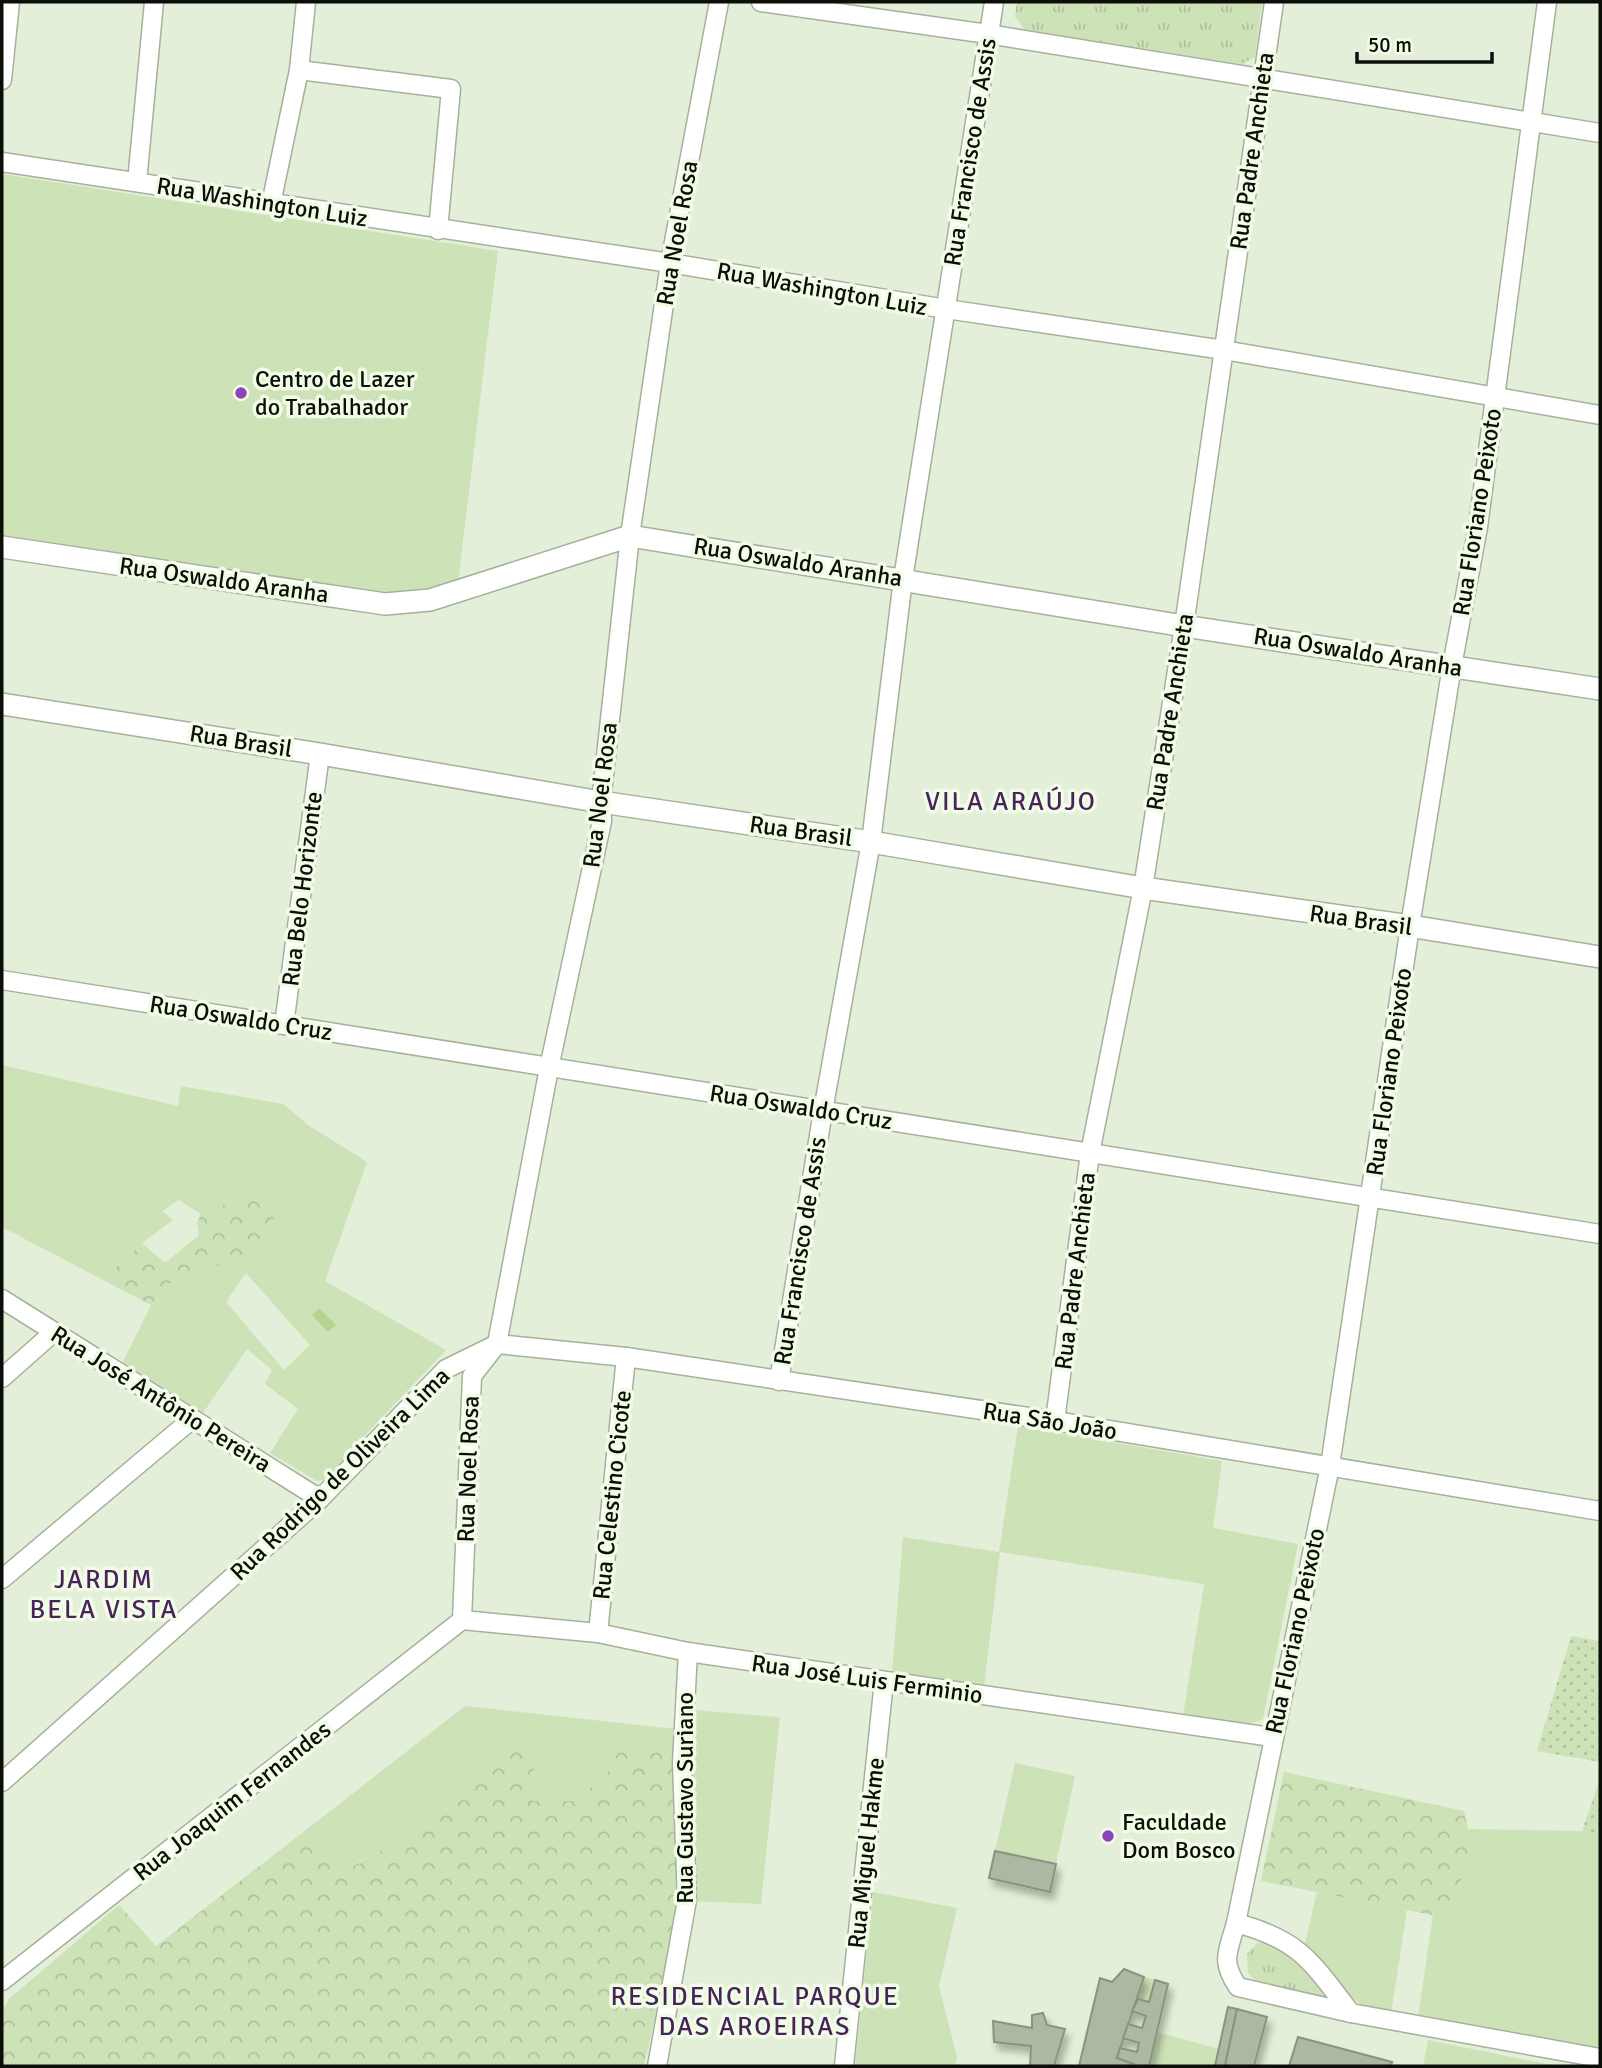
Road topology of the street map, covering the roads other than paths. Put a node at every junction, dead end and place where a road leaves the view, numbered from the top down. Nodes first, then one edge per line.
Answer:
1 (10, 2) edge
2 (154, 2) edge
3 (306, 2) edge
4 (719, 2) edge
5 (761, 2) edge
6 (994, 2) edge
7 (1274, 2) edge
8 (1547, 2) edge
9 (988, 34) junction
10 (299, 70) junction
11 (1262, 78) junction
12 (2, 80) edge
13 (1530, 122) junction
14 (1600, 133) edge
15 (2, 162) edge
16 (136, 182) junction
17 (271, 204) junction
18 (438, 230) junction
19 (670, 263) junction
20 (946, 309) junction
21 (1224, 350) junction
22 (1495, 398) junction
23 (1600, 415) edge
24 (630, 536) junction
25 (2, 547) edge
26 (904, 579) junction
27 (1184, 625) junction
28 (1452, 666) junction
29 (1600, 689) edge
30 (2, 704) edge
31 (320, 754) junction
32 (601, 802) junction
33 (871, 842) junction
34 (1143, 888) junction
35 (1410, 926) junction
36 (1600, 957) edge
37 (2, 980) edge
38 (284, 1025) junction
39 (549, 1068) junction
40 (823, 1111) junction
41 (1090, 1153) junction
42 (1371, 1197) junction
43 (1600, 1234) edge
44 (2, 1299) edge
45 (54, 1332) junction
46 (497, 1344) junction
47 (625, 1357) junction
48 (2, 1378) edge
49 (779, 1381) junction
50 (191, 1420) junction
51 (1055, 1421) junction
52 (1330, 1466) junction
53 (320, 1499) junction
54 (1600, 1506) edge
55 (2, 1579) edge
56 (462, 1620) junction
57 (598, 1633) junction
58 (688, 1652) junction
59 (884, 1681) junction
60 (1272, 1737) junction
61 (2, 1782) edge
62 (1236, 1923) junction
63 (2, 1982) edge
64 (1351, 2013) junction
65 (1600, 2058) edge
66 (657, 2066) edge
67 (844, 2066) edge

1 - 12 street
2 - 16 street
3 - 10 street
4 - 19 street, Rua Noel Rosa
5 - 9 street
6 - 9 street, Rua Francisco de Assis
7 - 11 street, Rua Padre Anchieta
8 - 13 street, Rua Floriano Peixoto
9 - 11 street
9 - 20 street, Rua Francisco de Assis
10 - 17 street
10 - 18 street
11 - 13 street
11 - 21 street, Rua Padre Anchieta
13 - 14 street
13 - 22 street, Rua Floriano Peixoto
15 - 16 street, Rua Washington Luiz
16 - 17 street, Rua Washington Luiz
17 - 18 street, Rua Washington Luiz
18 - 19 street, Rua Washington Luiz
19 - 20 street, Rua Washington Luiz
19 - 24 street, Rua Noel Rosa
20 - 21 street, Rua Washington Luiz
20 - 26 street, Rua Francisco de Assis
21 - 22 street, Rua Washington Luiz
21 - 27 street, Rua Padre Anchieta
22 - 23 street, Rua Washington Luiz
22 - 28 street, Rua Floriano Peixoto
24 - 25 street, Rua Oswaldo Aranha
24 - 26 street, Rua Oswaldo Aranha
24 - 32 street, Rua Noel Rosa
26 - 27 street, Rua Oswaldo Aranha
26 - 33 street, Rua Francisco de Assis
27 - 28 street, Rua Oswaldo Aranha
27 - 34 street, Rua Padre Anchieta
28 - 29 street, Rua Oswaldo Aranha
28 - 35 street, Rua Floriano Peixoto
30 - 31 street, Rua Brasil
31 - 32 street, Rua Brasil
31 - 38 street, Rua Belo Horizonte
32 - 33 street, Rua Brasil
32 - 39 street, Rua Noel Rosa
33 - 34 street, Rua Brasil
33 - 40 street, Rua Francisco de Assis
34 - 35 street, Rua Brasil
34 - 41 street, Rua Padre Anchieta
35 - 36 street, Rua Brasil
35 - 42 street, Rua Floriano Peixoto
37 - 38 street, Rua Oswaldo Cruz
38 - 39 street, Rua Oswaldo Cruz
39 - 40 street, Rua Oswaldo Cruz
39 - 46 street, Rua Noel Rosa
40 - 41 street, Rua Oswaldo Cruz
40 - 49 street, Rua Francisco de Assis
41 - 42 street, Rua Oswaldo Cruz
41 - 51 street, Rua Padre Anchieta
42 - 43 street, Rua Oswaldo Cruz
42 - 52 street, Rua Floriano Peixoto
44 - 45 street, Rua José Antônio Pereira
45 - 48 street
45 - 50 street, Rua José Antônio Pereira
46 - 47 street, Rua São João
46 - 53 street, Rua Rodrigo de Oliveira Lima
46 - 56 street, Rua Noel Rosa
47 - 49 street, Rua São João
47 - 57 street, Rua Celestino Cicote
49 - 51 street, Rua São João
50 - 53 street, Rua José Antônio Pereira
50 - 55 street
51 - 52 street, Rua São João
52 - 54 street, Rua São João
52 - 60 street, Rua Floriano Peixoto
53 - 61 street, Rua Rodrigo de Oliveira Lima
56 - 57 street, Rua José Luis Ferminio
56 - 63 street, Rua Joaquim Fernandes
57 - 58 street, Rua José Luis Ferminio
58 - 59 street, Rua José Luis Ferminio
58 - 66 street, Rua Gustavo Suriano
59 - 60 street, Rua José Luis Ferminio
59 - 67 street, Rua Miguel Hakme
60 - 62 street, Rua Floriano Peixoto
62 - 64 street
62 - 64 street, Rua Floriano Peixoto
64 - 65 street

